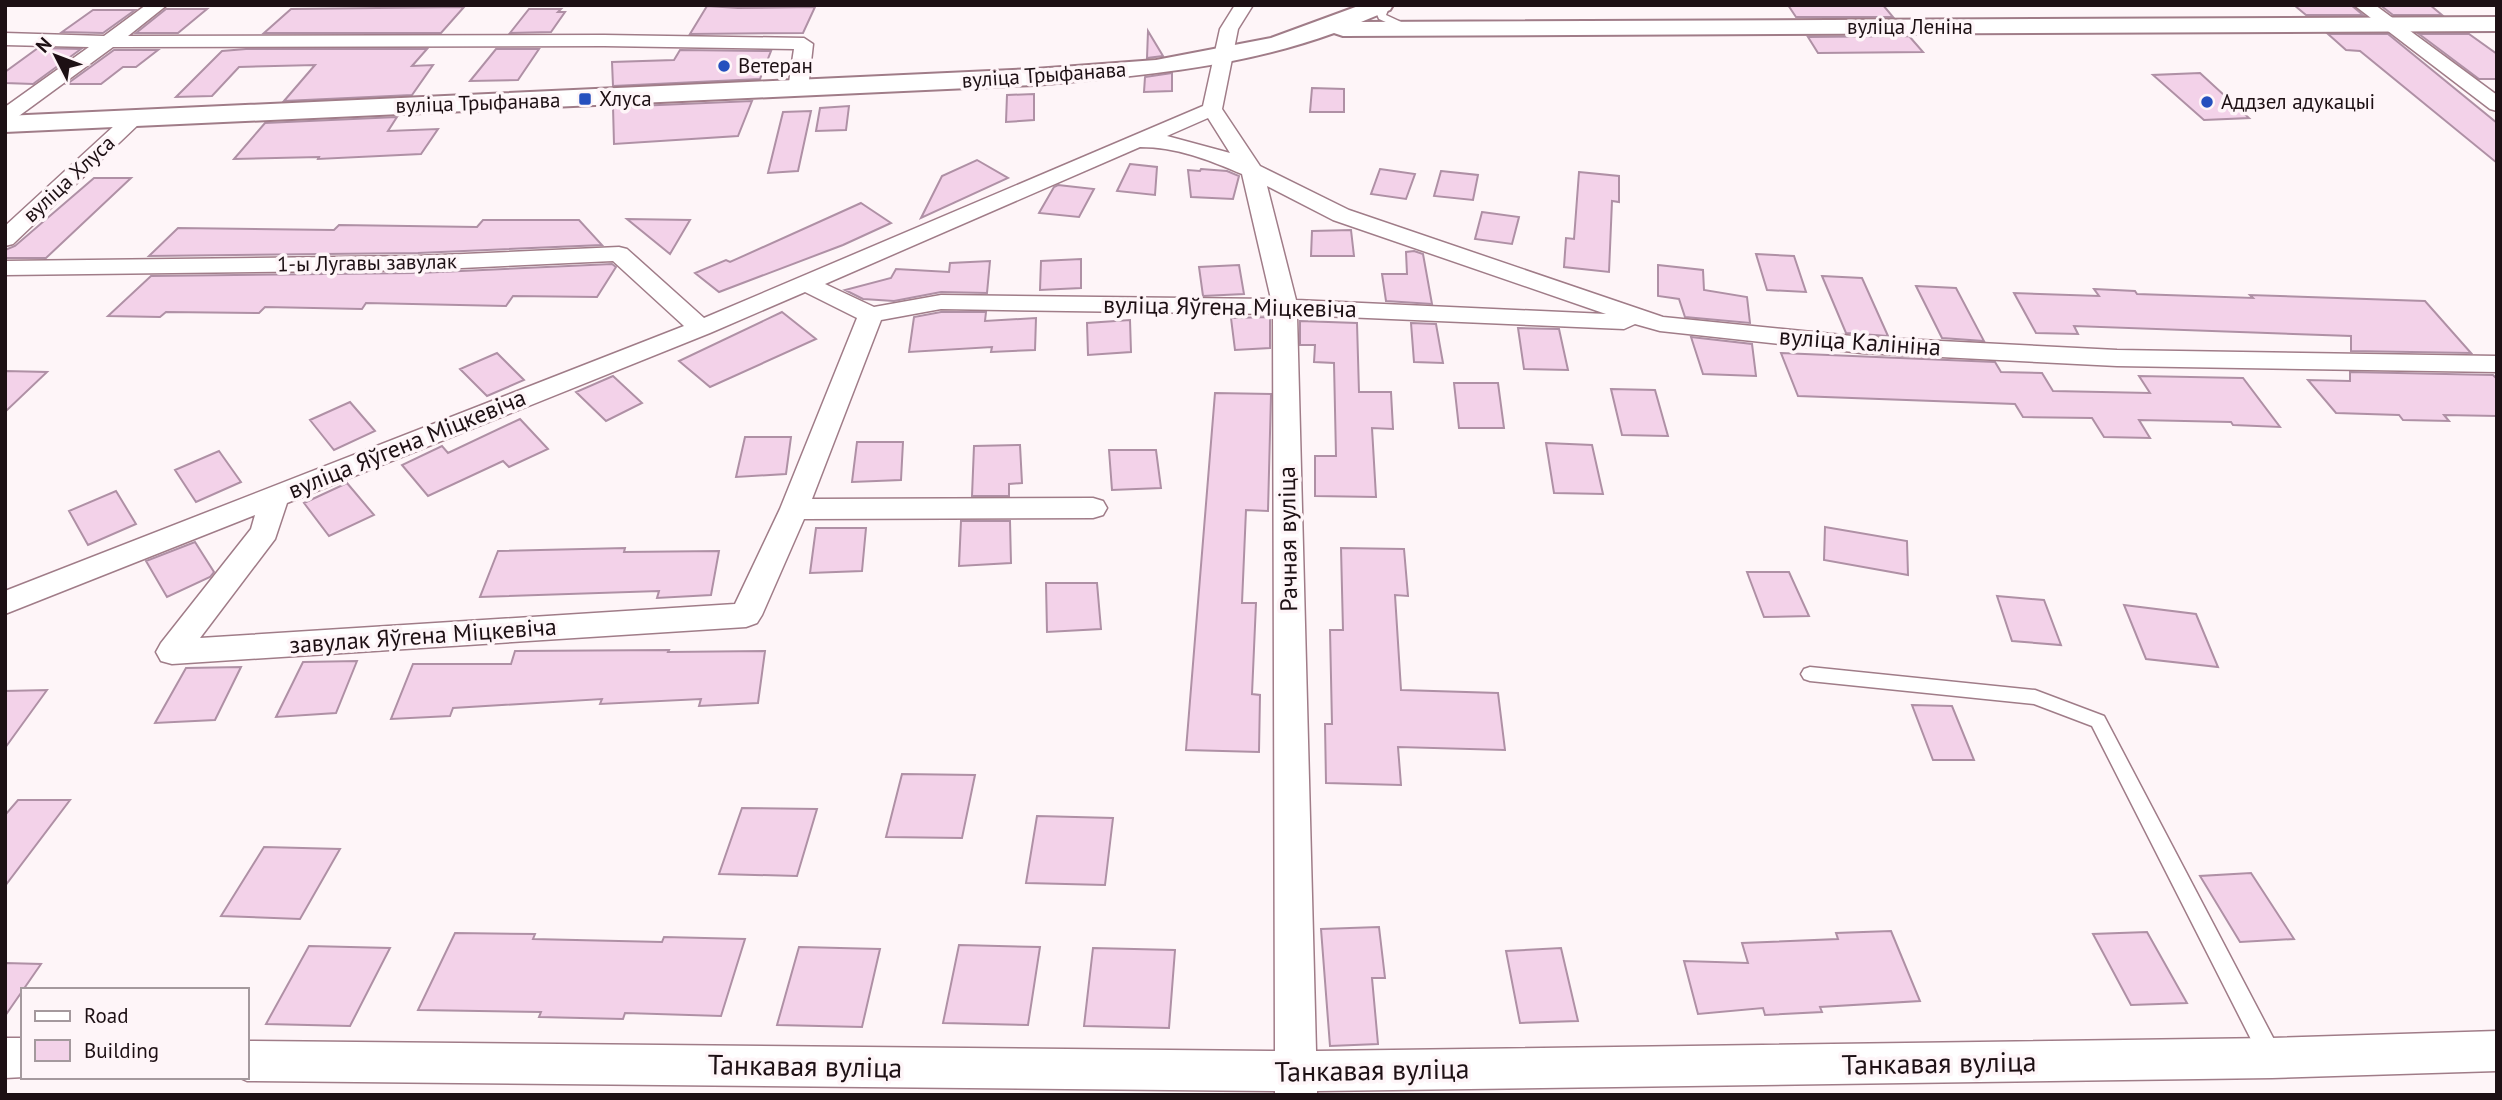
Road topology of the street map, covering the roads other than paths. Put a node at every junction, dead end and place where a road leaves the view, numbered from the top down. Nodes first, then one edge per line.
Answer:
1 (158, 5) edge
2 (1244, 5) edge
3 (1383, 5) edge
4 (2363, 5) edge
5 (2388, 24) junction
6 (2497, 24) edge
7 (1323, 29) junction
8 (1409, 29) junction
9 (5, 39) edge
10 (108, 43) junction
11 (1224, 56) junction
12 (798, 89) junction
13 (2497, 105) edge
14 (1212, 108) junction
15 (5, 117) edge
16 (134, 118) junction
17 (5, 124) edge
18 (1133, 141) junction
19 (1252, 170) junction
20 (5, 239) edge
21 (5, 268) edge
22 (807, 284) junction
23 (1285, 307) junction
24 (871, 315) junction
25 (1660, 324) junction
26 (701, 328) junction
27 (2497, 363) edge
28 (274, 496) junction
29 (1093, 508) dead end
30 (794, 509) junction
31 (5, 603) edge
32 (1810, 674) dead end
33 (2497, 1051) edge
34 (2272, 1058) junction
35 (248, 1061) edge
36 (1295, 1083) edge

1 - 10 street
2 - 11 street
3 - 7 street
3 - 8 lane
4 - 5 street
5 - 6 street, вуліца Леніна
5 - 8 street, вуліца Леніна
5 - 13 street
7 - 8 street, вуліца Леніна
7 - 11 street, вуліца Трыфанава
9 - 10 street
10 - 12 street
10 - 15 street
11 - 12 street, вуліца Трыфанава
11 - 14 street
12 - 16 street, вуліца Трыфанава
14 - 18 street, вуліца Яўгена Міцкевіча
14 - 19 street, Рачная вуліца
16 - 17 street, вуліца Трыфанава
16 - 20 street, вуліца Хлуса
18 - 19 street, вуліца Калініна
18 - 22 street, вуліца Яўгена Міцкевіча
19 - 23 street, Рачная вуліца
19 - 25 street, вуліца Калініна
21 - 26 street, 1-ы Лугавы завулак
22 - 24 street
22 - 26 street, вуліца Яўгена Міцкевіча
23 - 24 street, вуліца Яўгена Міцкевіча
23 - 25 street, вуліца Яўгена Міцкевіча
23 - 36 street, Рачная вуліца
24 - 30 street, завулак Яўгена Міцкевіча
25 - 27 street, вуліца Калініна
26 - 28 street, вуліца Яўгена Міцкевіча
28 - 30 street, завулак Яўгена Міцкевіча
28 - 31 street, вуліца Яўгена Міцкевіча
29 - 30 street
32 - 34 lane
33 - 34 street, Танкавая вуліца
34 - 36 street, Танкавая вуліца
35 - 36 street, Танкавая вуліца

